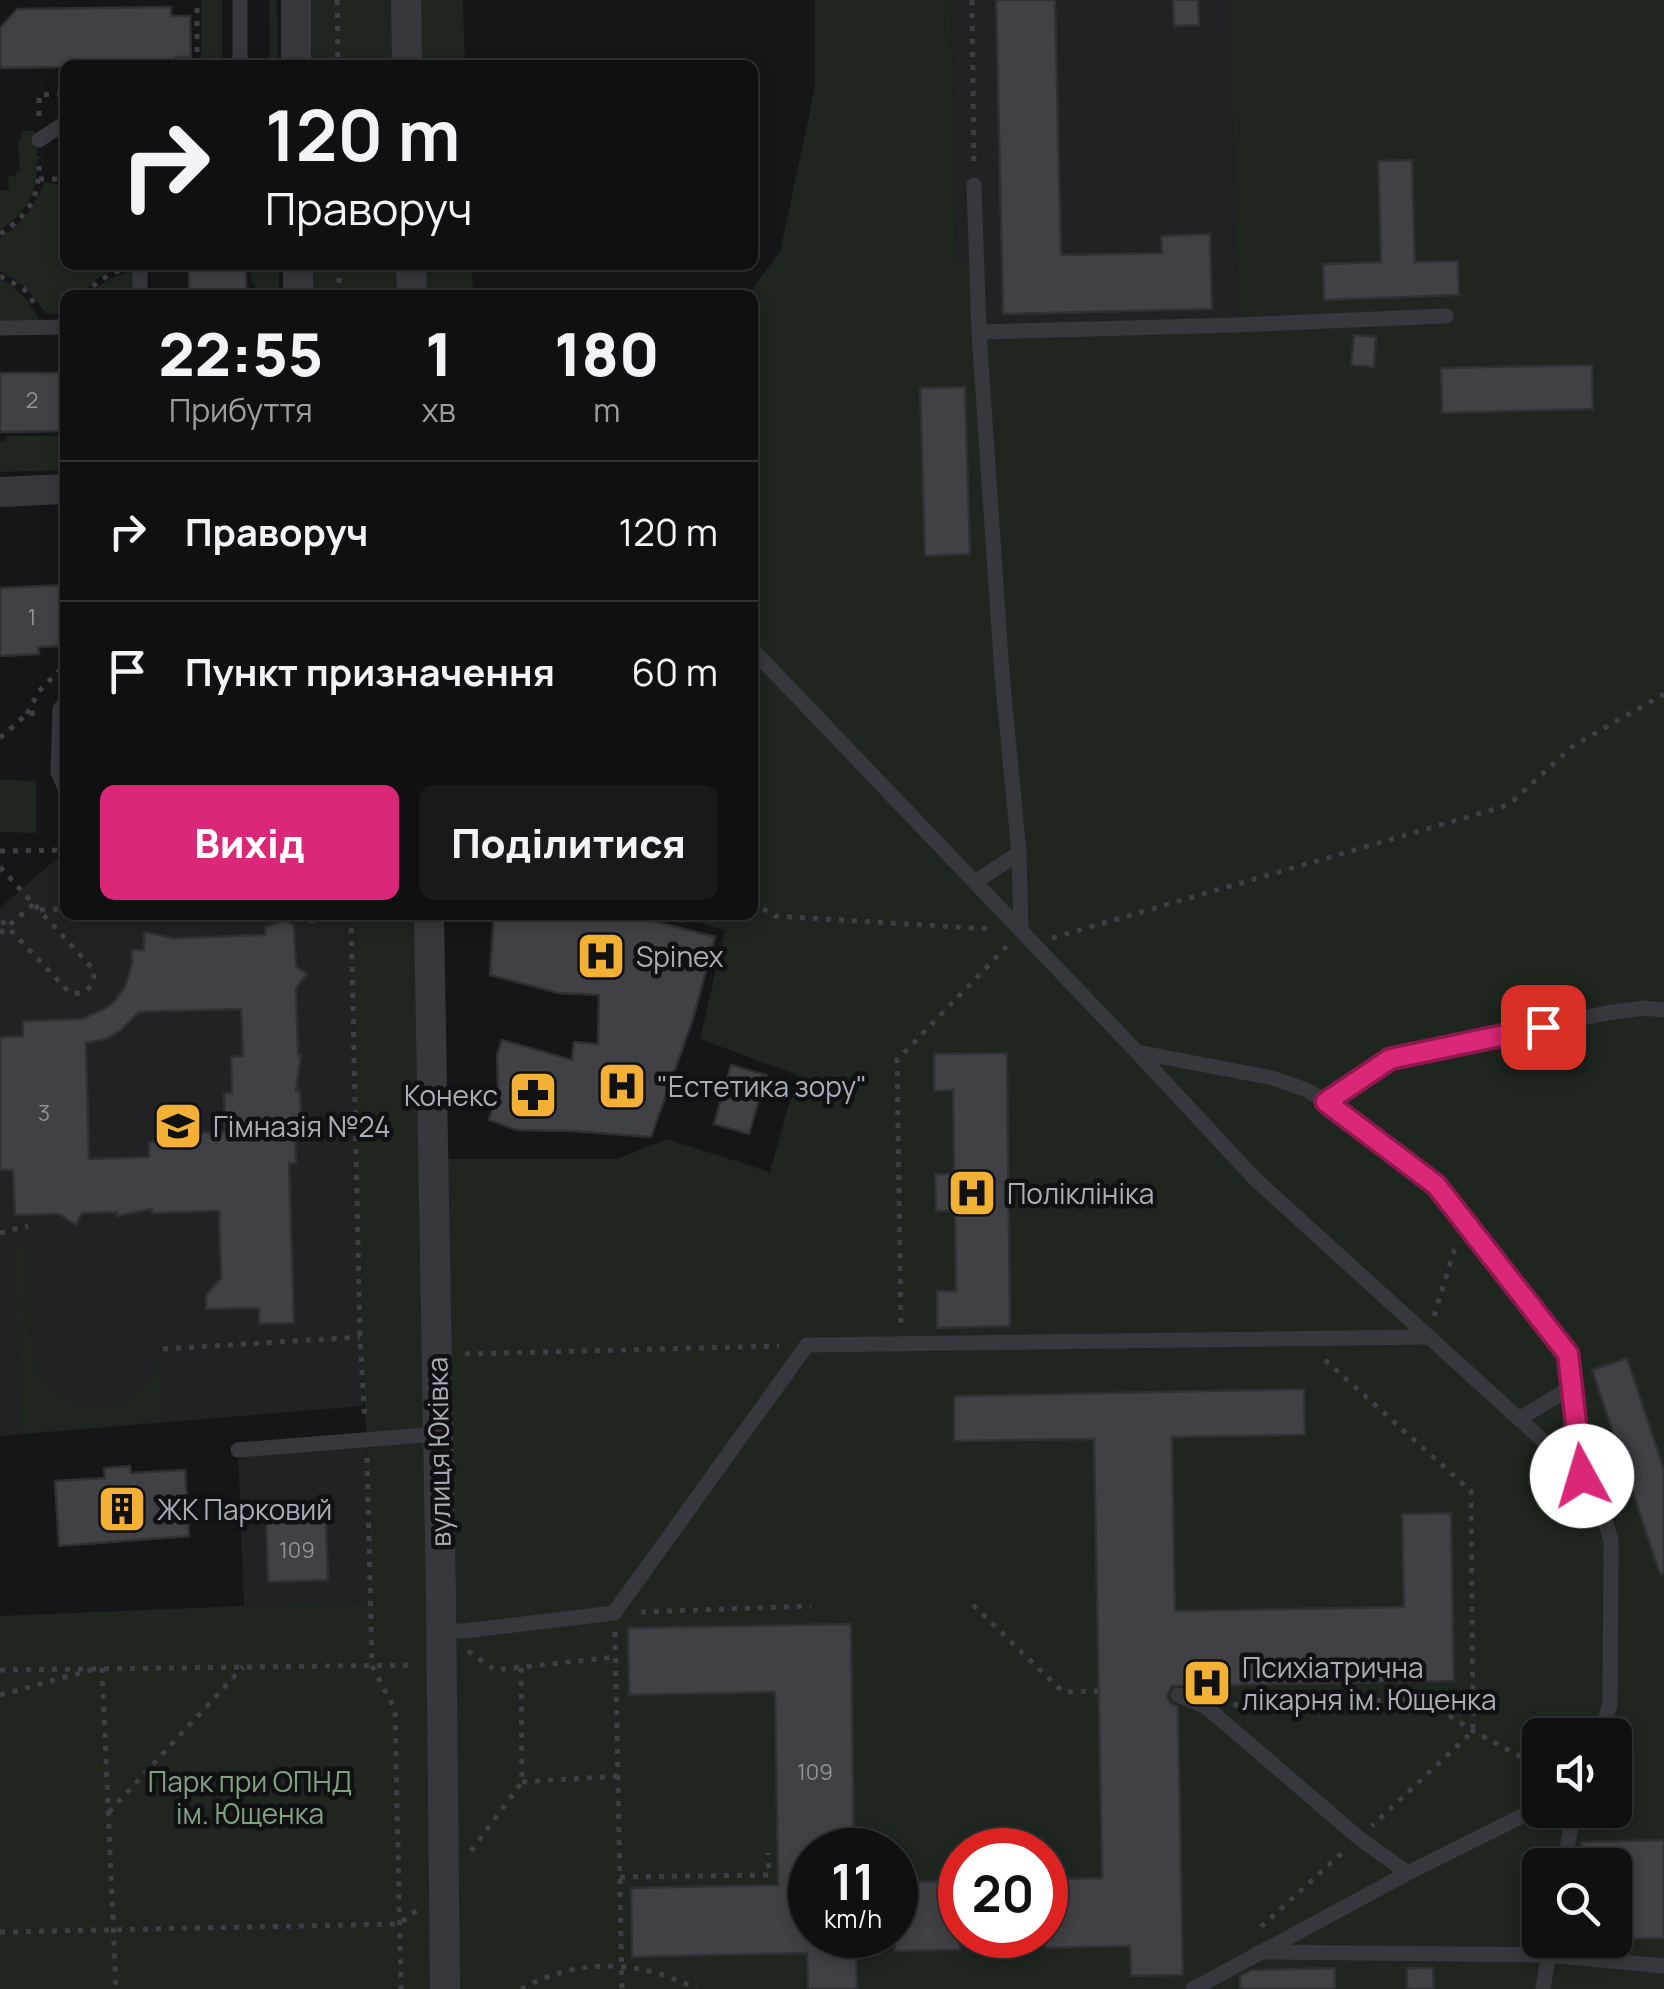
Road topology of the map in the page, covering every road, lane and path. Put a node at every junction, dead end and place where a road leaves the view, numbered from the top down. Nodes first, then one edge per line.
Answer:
1 (196, 0) edge
2 (240, 0) edge
3 (296, 0) edge
4 (337, 0) edge
5 (406, 0) edge
6 (972, 0) edge
7 (196, 60) edge
8 (240, 60) edge
9 (296, 60) edge
10 (338, 60) edge
11 (407, 60) edge
12 (60, 127) edge
13 (39, 140) dead end
14 (60, 179) edge
15 (974, 186) joint
16 (0, 234) edge
17 (125, 270) edge
18 (0, 276) edge
19 (89, 290) edge
20 (42, 316) dead end
21 (1446, 316) dead end
22 (60, 326) edge
23 (0, 328) edge
24 (979, 332) junction
25 (60, 489) edge
26 (0, 492) edge
27 (758, 655) edge
28 (60, 670) edge
29 (1664, 694) edge
30 (60, 706) edge
31 (27, 714) junction
32 (0, 738) edge
33 (60, 739) edge
34 (60, 777) edge
35 (60, 850) edge
36 (0, 852) edge
37 (1019, 852) junction
38 (0, 867) edge
39 (7, 875) junction
40 (0, 881) edge
41 (976, 882) junction
42 (34, 904) junction
43 (758, 906) edge
44 (40, 910) junction
45 (60, 910) edge
46 (0, 920) edge
47 (429, 920) edge
48 (7, 927) junction
49 (1000, 930) dead end
50 (1021, 930) junction
51 (0, 934) edge
52 (1034, 944) junction
53 (1664, 1010) edge
54 (1137, 1052) junction
55 (1326, 1102) junction
56 (1464, 1219) junction
57 (28, 1226) dead end
58 (0, 1233) edge
59 (360, 1337) dead end
60 (1428, 1337) junction
61 (1301, 1338) junction
62 (807, 1346) junction
63 (901, 1346) junction
64 (163, 1349) dead end
65 (436, 1355) junction
66 (1572, 1386) junction
67 (1519, 1418) junction
68 (438, 1434) junction
69 (238, 1450) dead end
70 (1582, 1476) junction
71 (973, 1605) dead end
72 (811, 1606) dead end
73 (614, 1612) junction
74 (442, 1631) junction
75 (615, 1657) junction
76 (442, 1664) junction
77 (243, 1667) junction
78 (521, 1667) junction
79 (102, 1668) junction
80 (0, 1670) edge
81 (1098, 1691) dead end
82 (0, 1695) edge
83 (1178, 1695) dead end
84 (1205, 1706) junction
85 (1606, 1718) edge
86 (1474, 1730) junction
87 (1522, 1757) edge
88 (618, 1776) junction
89 (522, 1782) junction
90 (108, 1813) junction
91 (1522, 1816) edge
92 (1359, 1838) junction
93 (768, 1853) dead end
94 (1408, 1874) junction
95 (620, 1877) junction
96 (443, 1889) junction
97 (114, 1930) junction
98 (0, 1932) edge
99 (1248, 1938) dead end
100 (1522, 1948) edge
101 (1260, 1952) junction
102 (1548, 1958) edge
103 (1613, 1958) edge
104 (622, 1965) junction
105 (1664, 1966) edge
106 (116, 1989) edge
107 (445, 1989) edge
108 (521, 1989) edge
109 (622, 1989) edge
110 (696, 1989) edge
111 (1193, 1989) edge
112 (1543, 1989) edge

1 - 7 path
2 - 8 lane
3 - 9 street
4 - 10 path
5 - 11 street
6 - 15 path
12 - 13 lane
14 - 16 path
15 - 24 lane
17 - 19 path
18 - 20 path
21 - 24 lane
22 - 23 lane
24 - 37 lane
25 - 26 street
27 - 41 lane
28 - 31 path
29 - 52 path
30 - 31 path
31 - 32 path
33 - 34 lane
35 - 36 path
37 - 41 lane
37 - 50 lane
38 - 39 path
39 - 40 path
39 - 42 path
41 - 50 lane
42 - 44 path
42 - 48 path
43 - 49 path
44 - 45 path
44 - 48 path
46 - 48 path
47 - 65 street, вулиця Юківка
48 - 51 path
50 - 52 lane
50 - 63 path
52 - 54 lane
53 - 55 lane
54 - 55 lane
54 - 60 lane
55 - 56 lane
56 - 60 path
56 - 66 lane
57 - 58 path
59 - 64 path
60 - 61 lane
60 - 67 lane
61 - 63 lane
61 - 86 path
62 - 63 lane
62 - 65 path
62 - 73 lane
65 - 68 street, вулиця Юківка
66 - 67 lane
66 - 70 lane
67 - 70 lane
68 - 69 lane
68 - 74 street, вулиця Юківка
70 - 85 lane
71 - 81 path
72 - 73 path
73 - 74 lane
73 - 75 path
74 - 76 street, вулиця Юківка
74 - 78 path
75 - 78 path
75 - 88 path
76 - 77 path
76 - 96 street, вулиця Юківка
77 - 79 path
77 - 90 path
78 - 89 path
79 - 80 path
79 - 82 path
79 - 90 path
83 - 84 lane
84 - 86 path
84 - 92 lane
86 - 87 path
86 - 92 path
88 - 89 path
88 - 95 path
89 - 96 path
90 - 97 path
91 - 94 lane
92 - 94 lane
92 - 99 path
93 - 95 path
94 - 101 lane
95 - 104 path
96 - 97 path
96 - 107 street, вулиця Юківка
97 - 98 path
97 - 106 path
100 - 101 lane
101 - 111 lane
102 - 112 lane
103 - 105 lane
104 - 108 path
104 - 109 path
104 - 110 path

